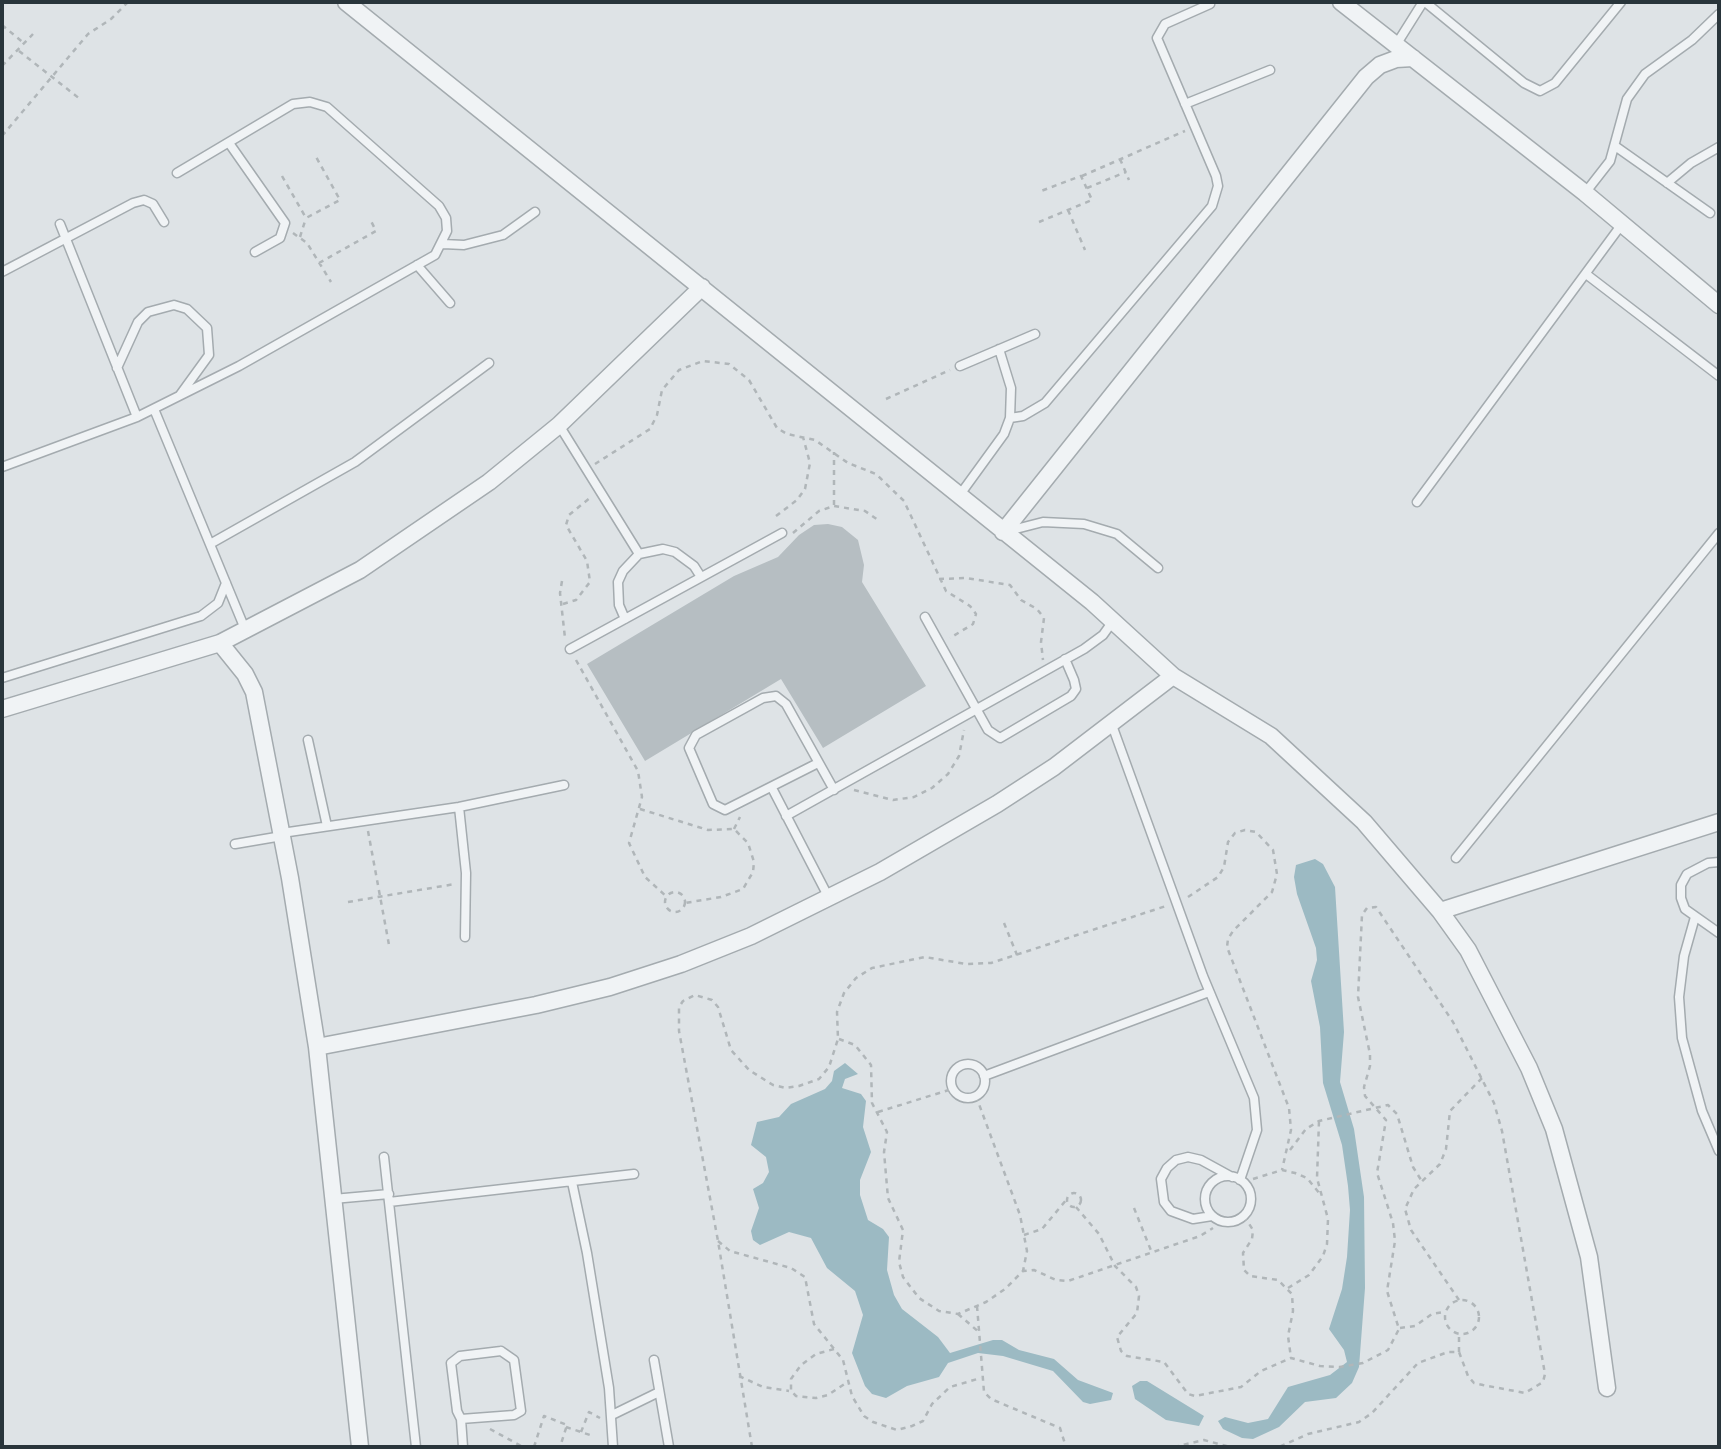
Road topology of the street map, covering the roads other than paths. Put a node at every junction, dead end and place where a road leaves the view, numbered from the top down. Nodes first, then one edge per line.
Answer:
1 (346, 2) edge
2 (1341, 2) edge
3 (1424, 2) edge
4 (1622, 2) edge
5 (1210, 4) dead end
6 (1719, 13) edge
7 (1396, 45) junction
8 (1413, 58) junction
9 (1270, 70) dead end
10 (1185, 104) junction
11 (229, 143) junction
12 (1615, 146) junction
13 (1718, 147) edge
14 (177, 173) dead end
15 (1667, 183) junction
16 (1585, 193) junction
17 (536, 212) dead end
18 (1710, 213) dead end
19 (164, 222) dead end
20 (60, 224) dead end
21 (1622, 224) junction
22 (64, 237) junction
23 (443, 244) junction
24 (255, 252) dead end
25 (417, 265) junction
26 (2, 272) edge
27 (1586, 274) junction
28 (702, 287) junction
29 (450, 303) dead end
30 (1719, 305) edge
31 (1035, 334) dead end
32 (999, 349) junction
33 (489, 363) dead end
34 (960, 366) road end
35 (117, 368) junction
36 (1719, 376) edge
37 (178, 397) junction
38 (154, 409) junction
39 (137, 417) junction
40 (1010, 418) junction
41 (559, 425) junction
42 (2, 467) edge
43 (959, 496) junction
44 (1417, 502) dead end
45 (1003, 532) junction
46 (782, 533) road end
47 (1719, 533) edge
48 (210, 544) junction
49 (639, 554) junction
50 (1158, 568) dead end
51 (701, 577) junction
52 (226, 583) junction
53 (925, 617) dead end
54 (625, 619) junction
55 (1113, 621) junction
56 (246, 630) junction
57 (220, 643) junction
58 (570, 649) road end
59 (1065, 659) junction
60 (1173, 676) junction
61 (2, 678) edge
62 (2, 709) edge
63 (976, 709) junction
64 (1112, 725) junction
65 (308, 740) dead end
66 (818, 762) junction
67 (564, 785) dead end
68 (772, 788) junction
69 (837, 788) junction
70 (459, 807) junction
71 (786, 816) junction
72 (1719, 822) edge
73 (327, 826) junction
74 (282, 834) junction
75 (235, 844) dead end
76 (1457, 858) dead end
77 (1719, 862) edge
78 (829, 898) junction
79 (1440, 911) junction
80 (1695, 917) junction
81 (1719, 933) edge
82 (465, 937) dead end
83 (1209, 992) junction
84 (317, 1047) junction
85 (984, 1076) junction
86 (1719, 1151) edge
87 (384, 1157) dead end
88 (634, 1174) dead end
89 (1238, 1180) junction
90 (572, 1182) junction
91 (389, 1198) junction
92 (333, 1199) junction
93 (1212, 1216) junction
94 (653, 1360) dead end
95 (1607, 1388) dead end
96 (659, 1392) junction
97 (461, 1419) junction
98 (612, 1420) junction
99 (360, 1447) edge
100 (416, 1447) edge
101 (463, 1447) edge
102 (612, 1447) edge
103 (668, 1447) edge

1 - 28 street
2 - 7 street
3 - 4 lane
3 - 7 lane
5 - 10 lane
6 - 12 lane
7 - 8 street
8 - 16 street
8 - 45 street
9 - 10 lane
10 - 40 lane
11 - 14 lane
11 - 23 lane
11 - 24 lane
12 - 15 lane
12 - 16 lane
13 - 15 lane
15 - 18 lane
16 - 21 street
17 - 23 lane
19 - 22 lane
20 - 22 lane
21 - 27 lane
21 - 30 street
22 - 26 lane
22 - 35 lane
23 - 25 lane
25 - 29 lane
25 - 37 lane
27 - 36 lane
27 - 44 lane
28 - 41 street
28 - 43 street
31 - 32 lane
32 - 34 lane
32 - 40 lane
33 - 48 lane
35 - 37 lane
35 - 39 lane
37 - 38 lane
38 - 39 lane
38 - 48 lane
39 - 42 lane
40 - 43 lane
41 - 49 lane
41 - 56 street
43 - 45 street
45 - 50 lane
45 - 55 street
46 - 51 lane
47 - 76 lane
48 - 52 lane
49 - 51 lane
49 - 54 lane
51 - 54 lane
52 - 56 lane
52 - 61 lane
53 - 63 lane
54 - 58 lane
55 - 59 lane
55 - 60 street
56 - 57 street
57 - 62 street
57 - 74 street
59 - 63 lane
59 - 63 lane
60 - 64 street
60 - 79 street
63 - 69 lane
64 - 78 street
64 - 83 lane
65 - 73 lane
66 - 68 lane
66 - 68 lane
66 - 69 lane
67 - 70 lane
68 - 71 lane
69 - 71 lane
70 - 73 lane
70 - 82 lane
71 - 78 lane
72 - 79 street
73 - 74 lane
74 - 75 lane
74 - 84 street
77 - 80 lane
78 - 84 street
79 - 95 street
80 - 81 lane
80 - 86 lane
83 - 85 lane
83 - 89 lane
84 - 92 street
85 - 85 lane
87 - 91 lane
88 - 90 lane
89 - 93 lane
89 - 93 lane
89 - 93 lane
90 - 91 lane
90 - 98 lane
91 - 92 lane
91 - 100 lane
92 - 99 street
94 - 96 lane
96 - 98 lane
96 - 103 lane
97 - 97 lane
97 - 101 lane
98 - 102 lane

